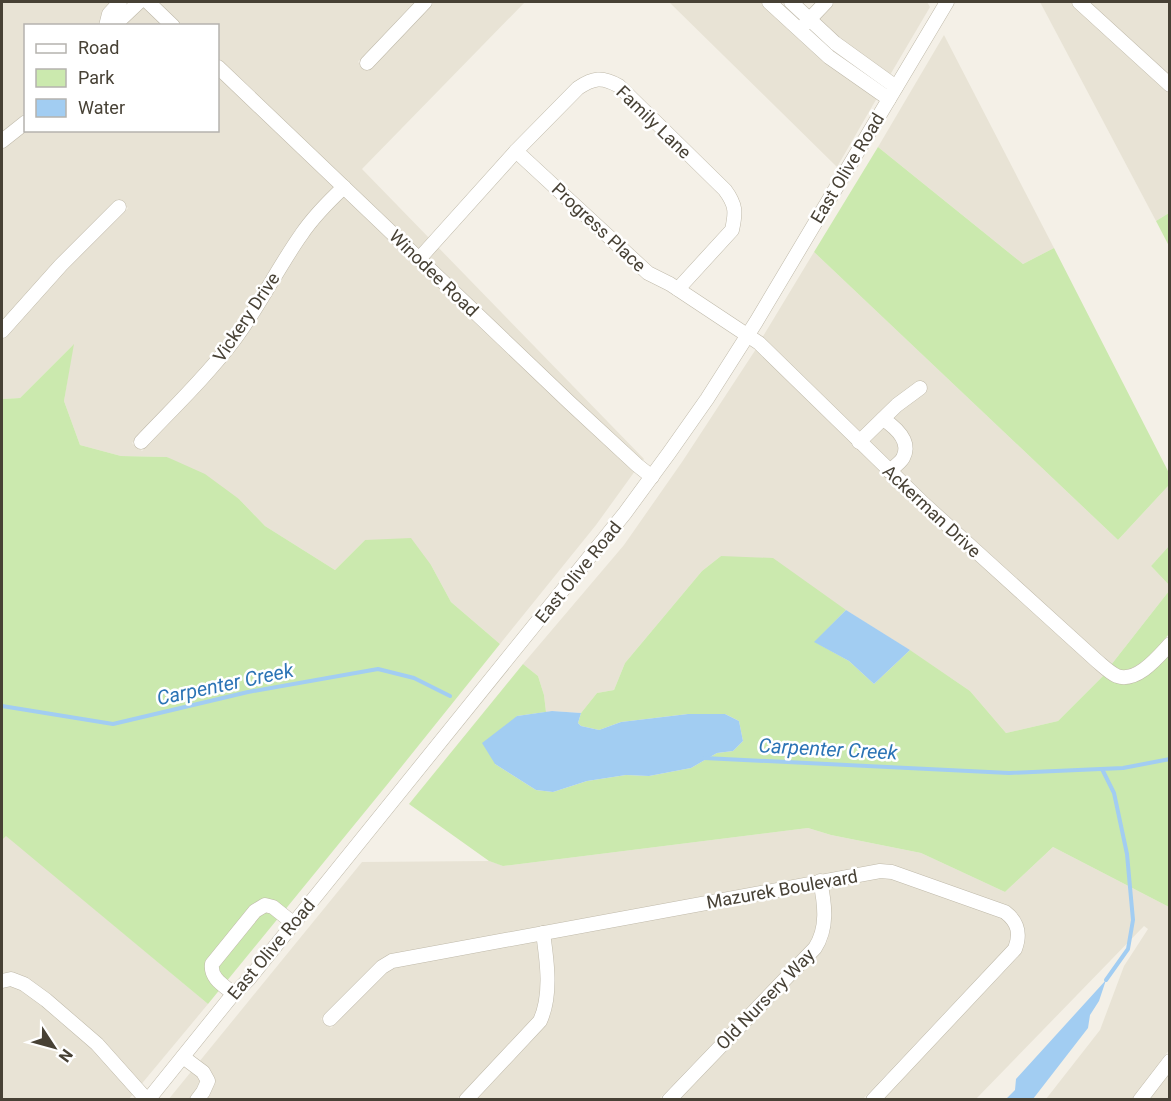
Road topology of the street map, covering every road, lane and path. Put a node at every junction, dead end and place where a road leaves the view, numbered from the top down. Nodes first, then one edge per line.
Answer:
1 (120, 2) edge
2 (139, 2) edge
3 (148, 2) edge
4 (425, 2) edge
5 (769, 2) edge
6 (791, 2) edge
7 (825, 2) edge
8 (947, 2) edge
9 (1079, 2) edge
10 (810, 19) junction
11 (108, 24) edge
12 (111, 24) edge
13 (172, 24) edge
14 (799, 30) junction
15 (367, 63) dead end
16 (219, 68) edge
17 (1170, 85) edge
18 (896, 87) junction
19 (889, 99) junction
20 (24, 124) edge
21 (2, 141) edge
22 (516, 151) junction
23 (344, 187) junction
24 (119, 207) dead end
25 (419, 259) junction
26 (678, 289) junction
27 (2, 331) edge
28 (747, 335) junction
29 (920, 388) dead end
30 (883, 419) junction
31 (859, 441) junction
32 (141, 442) dead end
33 (889, 471) junction
34 (652, 477) junction
35 (1170, 644) edge
36 (820, 881) junction
37 (293, 923) junction
38 (543, 933) junction
39 (2, 981) edge
40 (234, 994) junction
41 (330, 1019) dead end
42 (183, 1057) junction
43 (1170, 1061) edge
44 (148, 1100) edge
45 (197, 1100) edge
46 (466, 1100) edge
47 (669, 1100) edge
48 (873, 1100) edge
49 (1140, 1100) edge

1 - 11 street
2 - 12 street
3 - 13 street
4 - 15 street
5 - 14 street
6 - 10 street
7 - 10 street
8 - 18 street, East Olive Road
9 - 17 street
10 - 14 street
10 - 18 street
14 - 19 street
16 - 23 street, Winodee Road
18 - 19 street, East Olive Road
19 - 28 street, East Olive Road
20 - 21 street
22 - 25 street, Family Lane
22 - 26 street, Progress Place
22 - 26 street, Family Lane
23 - 25 street, Winodee Road
23 - 32 street, Vickery Drive
24 - 27 street
25 - 34 street, Winodee Road
26 - 28 street, Progress Place
28 - 31 street, Ackerman Drive
28 - 34 street, East Olive Road
29 - 30 street
30 - 31 street
30 - 33 street
31 - 33 street, Ackerman Drive
33 - 35 street, Ackerman Drive
34 - 37 street, East Olive Road
36 - 38 street, Mazurek Boulevard
36 - 47 street, Old Nursery Way
36 - 48 street, Mazurek Boulevard
37 - 40 street, East Olive Road
37 - 40 street
38 - 41 street, Mazurek Boulevard
38 - 46 street
39 - 44 street
40 - 42 street, East Olive Road
42 - 44 street, East Olive Road
42 - 45 street
43 - 49 street

